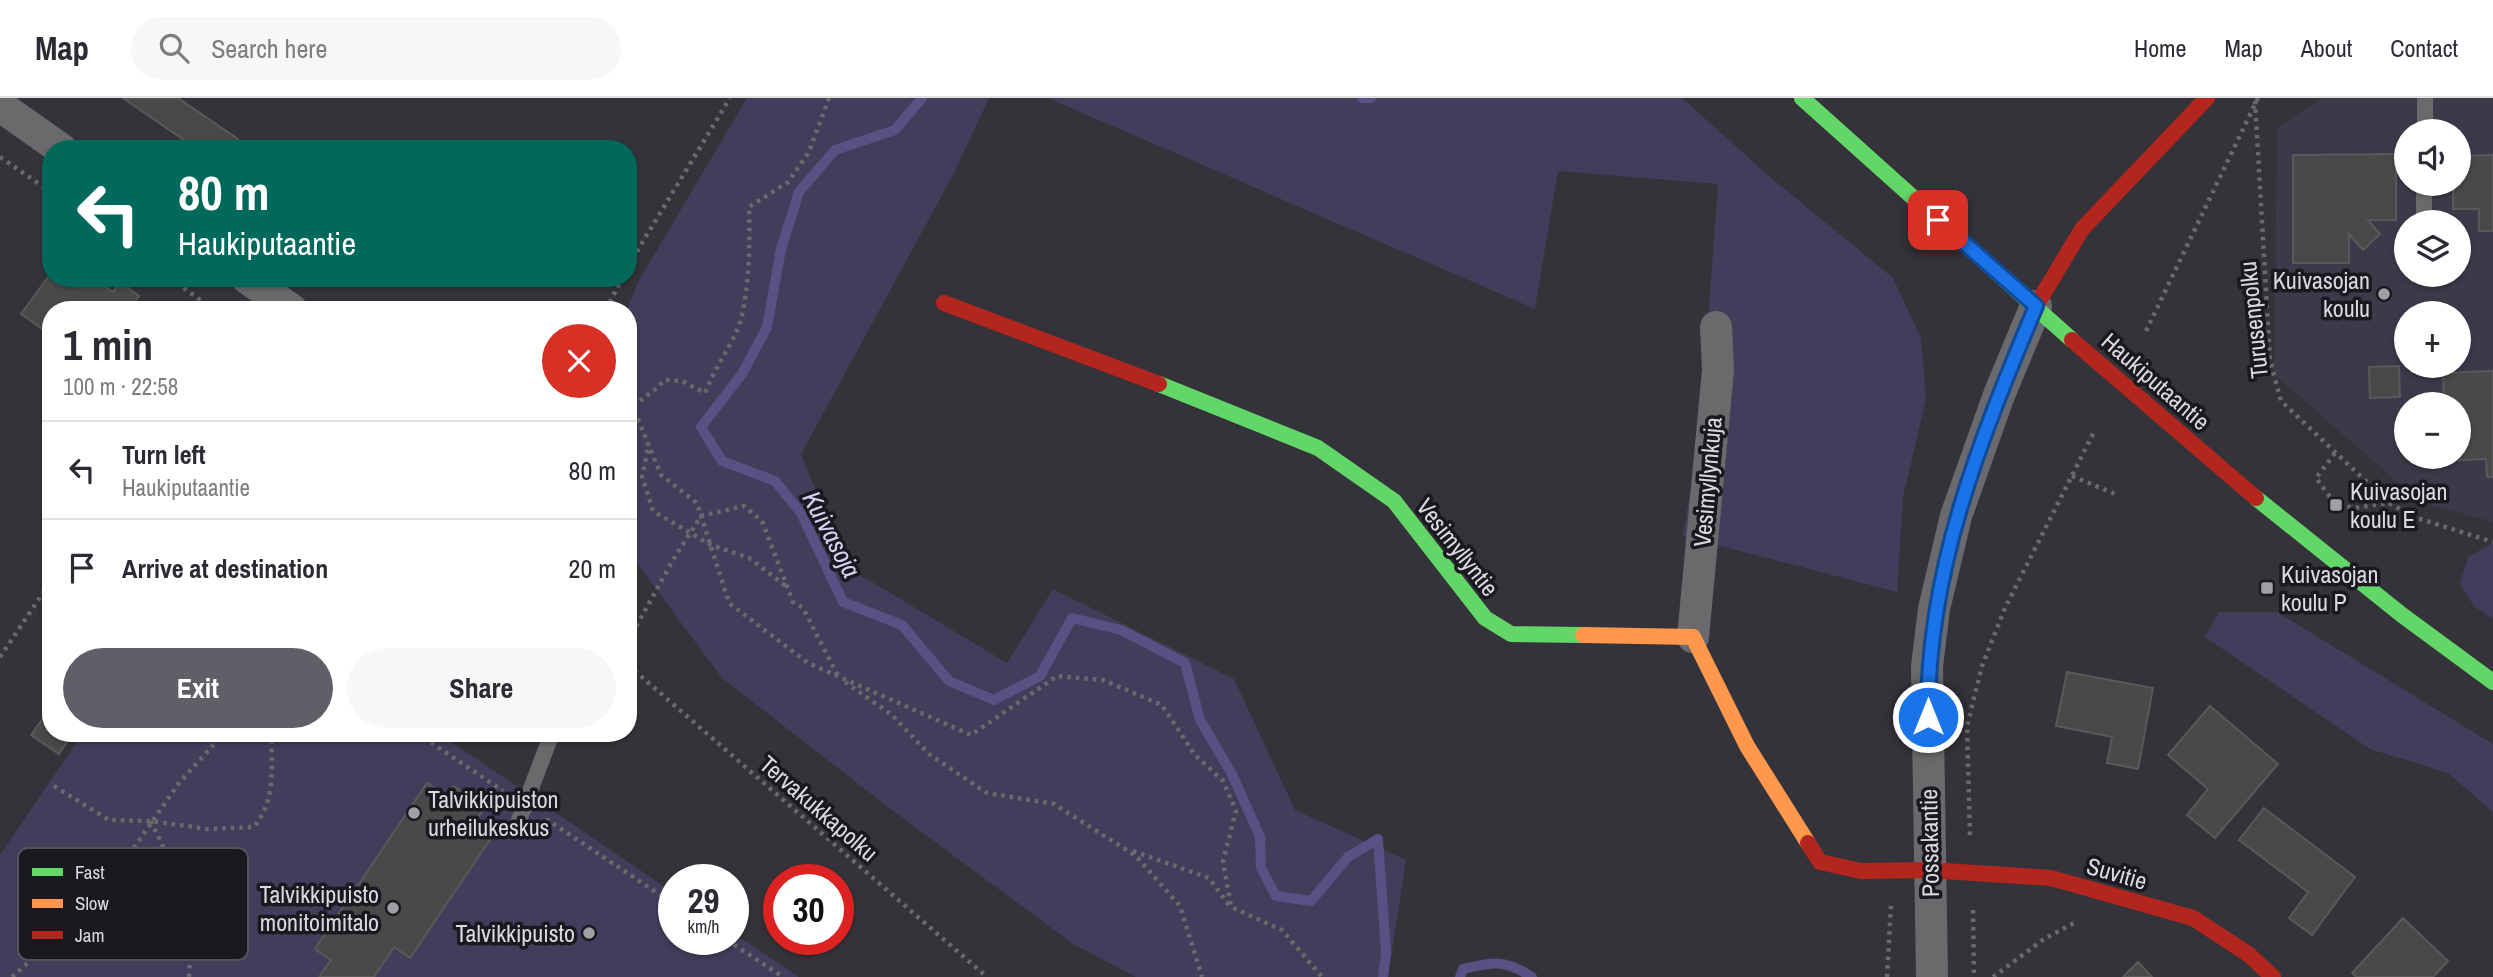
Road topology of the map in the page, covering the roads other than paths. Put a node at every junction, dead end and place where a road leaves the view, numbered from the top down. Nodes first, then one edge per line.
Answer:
1 (1802, 98) edge
2 (2207, 98) edge
3 (2425, 98) edge
4 (0, 106) edge
5 (2425, 119) edge
6 (48, 140) edge
7 (260, 287) edge
8 (279, 301) edge
9 (944, 303) dead end
10 (2036, 306) junction
11 (1716, 327) dead end
12 (1693, 637) junction
13 (2493, 682) edge
14 (549, 742) edge
15 (518, 823) dead end
16 (1928, 870) junction
17 (1931, 977) edge
18 (2273, 977) edge

1 - 10 street, Haukiputaantie
2 - 10 street
3 - 5 lane
4 - 6 street
7 - 8 street
9 - 12 street, Vesimyllyntie
10 - 13 street, Haukiputaantie
10 - 16 street, Possakantie
11 - 12 street, Vesimyllynkuja
12 - 16 street
14 - 15 lane
16 - 17 street, Possakantie
16 - 18 street, Suvitie

